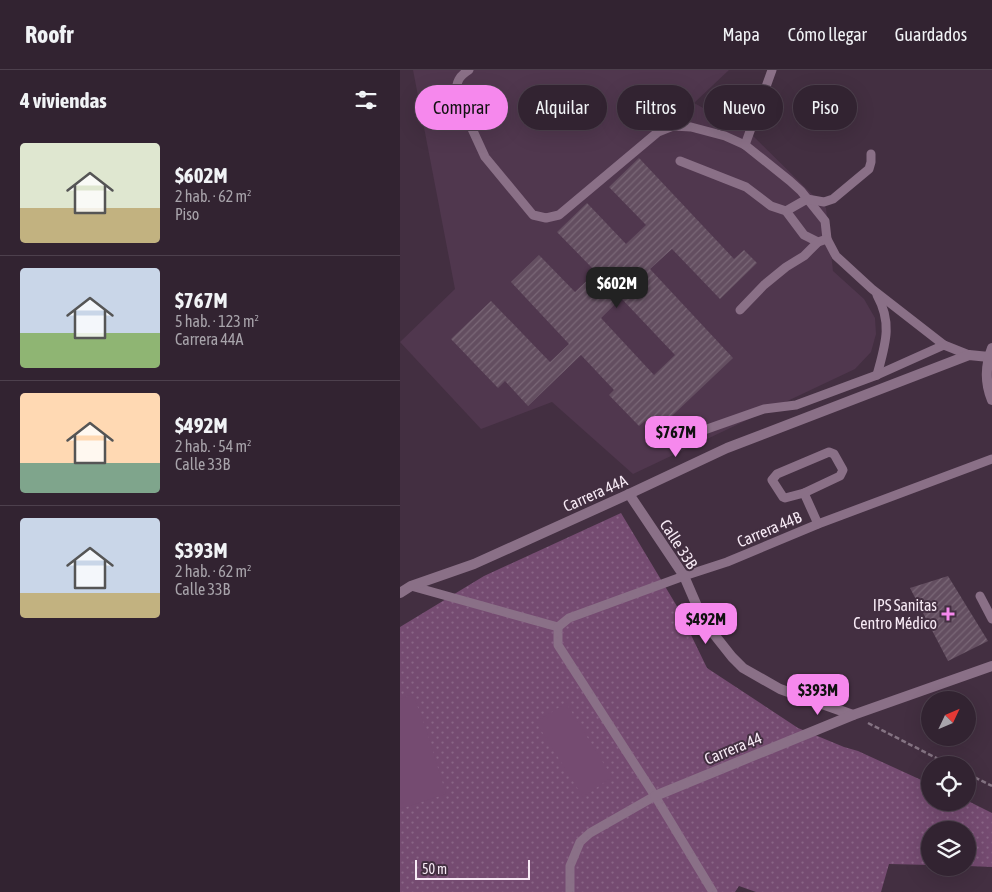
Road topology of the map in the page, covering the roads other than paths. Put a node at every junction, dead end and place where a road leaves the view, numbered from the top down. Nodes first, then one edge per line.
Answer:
1 (469, 70) edge
2 (772, 70) edge
3 (745, 146) junction
4 (871, 154) dead end
5 (680, 162) dead end
6 (807, 199) junction
7 (786, 211) junction
8 (822, 240) junction
9 (872, 288) junction
10 (740, 310) dead end
11 (944, 344) junction
12 (990, 353) edge
13 (969, 355) junction
14 (877, 375) junction
15 (992, 400) edge
16 (690, 434) dead end
17 (992, 459) edge
18 (804, 493) junction
19 (629, 494) junction
20 (818, 524) junction
21 (684, 576) junction
22 (411, 586) junction
23 (400, 593) edge
24 (980, 596) dead end
25 (992, 619) edge
26 (558, 627) junction
27 (992, 666) edge
28 (853, 715) junction
29 (655, 796) junction
30 (570, 892) edge
31 (713, 892) edge

1 - 3 lane
2 - 3 lane
3 - 6 lane
4 - 6 lane
5 - 7 lane
6 - 7 lane
6 - 8 lane
7 - 8 lane
8 - 9 lane
8 - 10 lane
9 - 11 lane
9 - 14 lane
11 - 13 lane
11 - 14 lane
12 - 13 street
12 - 15 street
13 - 19 street, Carrera 44A
14 - 16 lane
17 - 20 lane, Carrera 44B
18 - 18 lane
18 - 20 lane
19 - 21 street, Calle 33B
19 - 22 street, Carrera 44A
20 - 21 lane, Carrera 44B
21 - 26 lane, Carrera 44B
21 - 28 street, Calle 33B
22 - 23 street, Carrera 44A
22 - 26 lane
24 - 25 lane
26 - 29 lane
27 - 28 street, Carrera 44
28 - 29 street, Carrera 44
29 - 30 lane
29 - 31 lane

